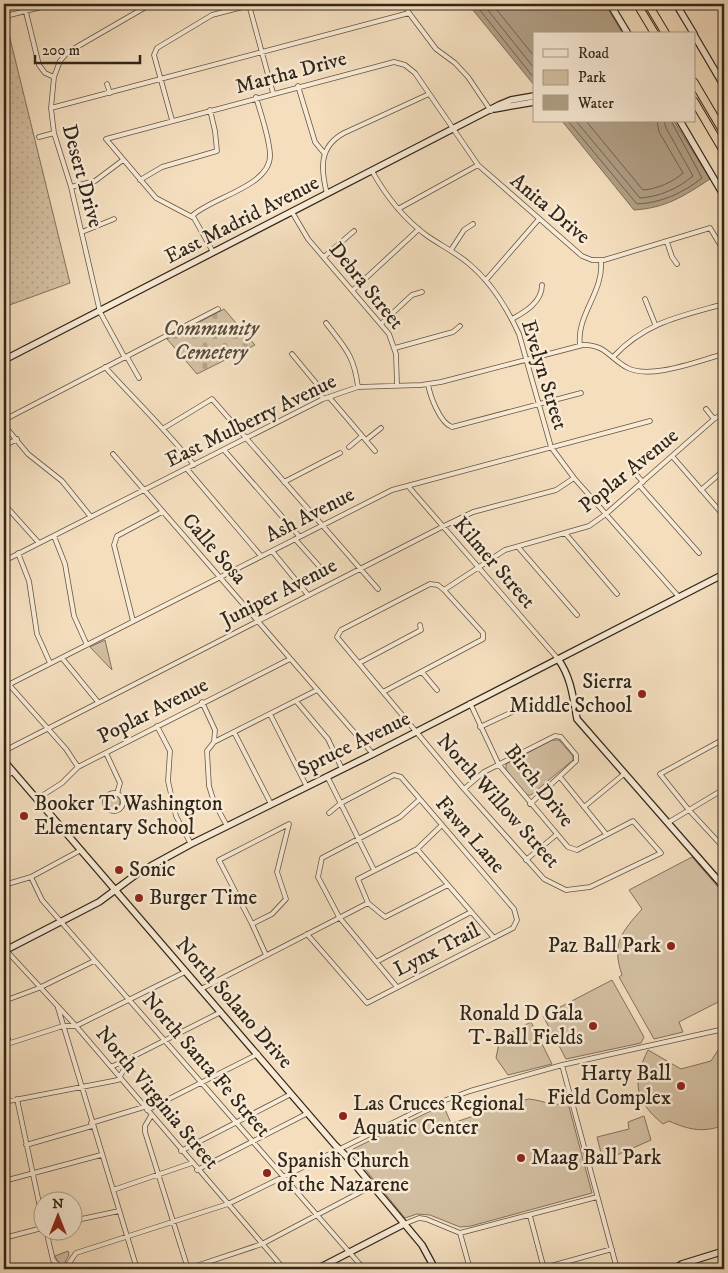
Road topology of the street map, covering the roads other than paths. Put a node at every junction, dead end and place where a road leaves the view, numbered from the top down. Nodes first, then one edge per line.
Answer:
1 (24, 4) edge
2 (53, 4) edge
3 (151, 4) edge
4 (252, 4) edge
5 (405, 4) edge
6 (610, 4) edge
7 (637, 4) edge
8 (648, 4) edge
9 (676, 4) edge
10 (26, 11) junction
11 (409, 13) junction
12 (6, 16) dead end
13 (627, 32) edge
14 (654, 32) edge
15 (665, 32) edge
16 (693, 32) edge
17 (696, 37) edge
18 (262, 52) junction
19 (54, 76) junction
20 (160, 79) junction
21 (107, 84) dead end
22 (696, 85) edge
23 (298, 86) junction
24 (724, 86) edge
25 (110, 93) junction
26 (273, 93) junction
27 (429, 94) junction
28 (533, 96) edge
29 (256, 98) junction
30 (533, 102) edge
31 (696, 104) edge
32 (51, 108) junction
33 (210, 110) junction
34 (493, 110) junction
35 (172, 120) junction
36 (681, 122) edge
37 (453, 130) junction
38 (54, 133) junction
39 (724, 133) edge
40 (39, 137) dead end
41 (724, 152) edge
42 (324, 153) junction
43 (123, 160) junction
44 (478, 165) junction
45 (372, 171) junction
46 (140, 180) junction
47 (71, 187) junction
48 (327, 194) junction
49 (724, 196) edge
50 (398, 209) junction
51 (292, 212) junction
52 (192, 216) junction
53 (114, 219) dead end
54 (539, 219) junction
55 (473, 224) dead end
56 (419, 229) junction
57 (354, 231) dead end
58 (82, 232) junction
59 (667, 242) junction
60 (451, 250) junction
61 (724, 251) edge
62 (213, 252) junction
63 (324, 258) junction
64 (601, 261) junction
65 (677, 264) dead end
66 (486, 280) junction
67 (542, 285) dead end
68 (353, 290) junction
69 (422, 292) dead end
70 (646, 299) dead end
71 (724, 304) edge
72 (218, 309) dead end
73 (100, 312) junction
74 (512, 318) junction
75 (326, 323) dead end
76 (382, 323) junction
77 (655, 324) junction
78 (460, 326) dead end
79 (580, 345) junction
80 (395, 348) junction
81 (292, 354) dead end
82 (724, 354) edge
83 (614, 356) junction
84 (126, 357) junction
85 (526, 359) junction
86 (4, 360) edge
87 (106, 367) junction
88 (139, 378) dead end
89 (428, 384) junction
90 (397, 385) junction
91 (358, 387) junction
92 (581, 393) dead end
93 (329, 397) junction
94 (323, 399) junction
95 (538, 404) junction
96 (706, 409) dead end
97 (724, 413) edge
98 (714, 419) junction
99 (4, 420) edge
100 (650, 421) dead end
101 (4, 425) edge
102 (164, 428) junction
103 (381, 428) dead end
104 (362, 436) junction
105 (246, 438) junction
106 (16, 440) junction
107 (366, 440) junction
108 (4, 446) edge
109 (349, 447) dead end
110 (551, 447) junction
111 (224, 450) junction
112 (375, 451) dead end
113 (340, 453) dead end
114 (113, 454) dead end
115 (672, 456) junction
116 (194, 465) junction
117 (187, 469) junction
118 (632, 470) dead end
119 (724, 470) edge
120 (574, 478) junction
121 (284, 482) junction
122 (641, 483) junction
123 (408, 486) junction
124 (143, 490) junction
125 (702, 490) junction
126 (4, 504) edge
127 (162, 512) junction
128 (606, 514) junction
129 (724, 516) edge
130 (91, 517) junction
131 (322, 525) junction
132 (442, 527) junction
133 (565, 533) junction
134 (54, 536) junction
135 (297, 537) junction
136 (39, 543) junction
137 (518, 546) junction
138 (272, 551) junction
139 (698, 553) dead end
140 (18, 554) junction
141 (261, 556) junction
142 (4, 561) edge
143 (319, 566) dead end
144 (360, 568) junction
145 (479, 568) junction
146 (724, 574) edge
147 (219, 578) junction
148 (378, 589) dead end
149 (444, 590) junction
150 (618, 594) dead end
151 (308, 595) junction
152 (679, 597) junction
153 (577, 615) dead end
154 (133, 621) junction
155 (257, 621) junction
156 (420, 624) dead end
157 (87, 644) junction
158 (62, 658) junction
159 (290, 659) junction
160 (558, 659) junction
161 (50, 663) junction
162 (359, 663) junction
163 (422, 672) junction
164 (4, 679) edge
165 (9, 685) junction
166 (4, 687) edge
167 (317, 690) junction
168 (437, 690) dead end
169 (383, 692) junction
170 (296, 701) junction
171 (98, 702) junction
172 (202, 702) junction
173 (470, 703) junction
174 (527, 705) dead end
175 (270, 714) junction
176 (157, 726) junction
177 (480, 727) junction
178 (47, 728) junction
179 (234, 732) junction
180 (416, 732) junction
181 (724, 740) edge
182 (214, 742) junction
183 (4, 751) edge
184 (106, 753) junction
185 (373, 754) junction
186 (4, 761) edge
187 (499, 765) junction
188 (78, 767) junction
189 (342, 769) junction
190 (13, 772) junction
191 (624, 774) junction
192 (327, 776) junction
193 (4, 777) edge
194 (560, 777) junction
195 (306, 785) junction
196 (464, 789) junction
197 (724, 789) edge
198 (117, 794) junction
199 (37, 799) junction
200 (420, 799) junction
201 (341, 803) junction
202 (270, 804) junction
203 (530, 804) junction
204 (584, 807) junction
205 (688, 809) junction
206 (329, 813) dead end
207 (633, 821) joint
208 (669, 822) junction
209 (442, 825) junction
210 (227, 826) junction
211 (606, 834) junction
212 (556, 835) junction
213 (359, 839) junction
214 (191, 844) junction
215 (724, 846) edge
216 (417, 849) junction
217 (82, 850) junction
218 (526, 860) junction
219 (374, 870) junction
220 (31, 877) junction
221 (4, 885) edge
222 (448, 885) junction
223 (724, 887) edge
224 (115, 890) junction
225 (368, 903) junction
226 (471, 912) junction
227 (339, 917) junction
228 (517, 920) joint
229 (61, 922) junction
230 (252, 924) junction
231 (307, 934) junction
232 (494, 938) junction
233 (4, 950) edge
234 (266, 955) junction
235 (94, 961) junction
236 (376, 962) junction
237 (185, 972) junction
238 (397, 987) junction
239 (40, 988) junction
240 (201, 989) junction
241 (129, 1000) junction
242 (4, 1001) edge
243 (57, 1006) junction
244 (221, 1012) junction
245 (4, 1024) edge
246 (63, 1026) junction
247 (76, 1026) junction
248 (724, 1029) edge
249 (165, 1041) junction
250 (9, 1043) junction
251 (4, 1045) edge
252 (258, 1054) junction
253 (130, 1058) junction
254 (562, 1065) junction
255 (112, 1067) junction
256 (120, 1077) junction
257 (202, 1083) junction
258 (81, 1087) junction
259 (291, 1094) junction
260 (17, 1099) junction
261 (4, 1102) edge
262 (146, 1108) junction
263 (308, 1113) junction
264 (151, 1116) junction
265 (236, 1122) junction
266 (92, 1124) junction
267 (252, 1141) junction
268 (26, 1145) junction
269 (340, 1149) junction
270 (181, 1151) junction
271 (101, 1155) junction
272 (192, 1163) junction
273 (197, 1170) junction
274 (32, 1174) junction
275 (158, 1176) junction
276 (282, 1177) junction
277 (4, 1181) edge
278 (372, 1186) junction
279 (36, 1190) edge
280 (113, 1190) junction
281 (597, 1197) junction
282 (228, 1204) junction
283 (119, 1211) junction
284 (316, 1216) junction
285 (530, 1216) junction
286 (82, 1219) edge
287 (173, 1222) junction
288 (404, 1224) junction
289 (32, 1231) edge
290 (460, 1233) junction
291 (126, 1236) junction
292 (4, 1238) edge
293 (48, 1240) edge
294 (262, 1244) junction
295 (612, 1249) junction
296 (724, 1251) edge
297 (349, 1252) junction
298 (683, 1266) edge
299 (435, 1267) edge
300 (63, 1269) edge
301 (137, 1269) edge
302 (188, 1269) edge
303 (284, 1269) edge
304 (317, 1269) edge
305 (364, 1269) edge
306 (427, 1269) edge
307 (470, 1269) edge
308 (542, 1269) edge
309 (617, 1269) edge
310 (674, 1269) edge

1 - 10 street
2 - 10 street
3 - 19 street
4 - 18 street
4 - 20 street
5 - 11 street
6 - 13 main road
7 - 14 highway
8 - 15 highway
9 - 16 main road
10 - 12 street
10 - 19 street
11 - 18 street
11 - 34 street
17 - 24 main road
18 - 20 street
18 - 26 street
19 - 32 street, Desert Drive
20 - 25 street
20 - 35 street
21 - 25 street
22 - 39 highway
23 - 26 street, Martha Drive
23 - 27 street, Martha Drive
23 - 42 street
25 - 32 street
26 - 29 street, Martha Drive
27 - 37 street, Martha Drive
27 - 42 street
28 - 34 main road, East Madrid Avenue
29 - 33 street, Martha Drive
29 - 52 street
30 - 34 main road, East Madrid Avenue
31 - 41 highway
32 - 38 street, Desert Drive
33 - 35 street, Martha Drive
33 - 46 street
34 - 37 main road, East Madrid Avenue
35 - 43 street, Martha Drive
36 - 49 main road
37 - 44 street, Anita Drive
37 - 45 main road, East Madrid Avenue
38 - 40 street
38 - 47 street, Desert Drive
42 - 48 street
43 - 46 street
43 - 47 street
44 - 50 street
44 - 54 street, Anita Drive
45 - 48 main road, East Madrid Avenue
45 - 50 street, Evelyn Street
46 - 52 street
47 - 58 street, Desert Drive
48 - 51 main road, East Madrid Avenue
50 - 56 street, Evelyn Street
51 - 62 main road, East Madrid Avenue
51 - 63 street, Debra Street
52 - 62 street
53 - 58 street
54 - 64 street, Anita Drive
54 - 66 street
55 - 60 street
56 - 60 street, Evelyn Street
56 - 68 street
57 - 63 street
58 - 73 street, Desert Drive
59 - 61 street, Anita Drive
59 - 64 street, Anita Drive
59 - 65 street
60 - 66 street, Evelyn Street
62 - 73 main road, East Madrid Avenue
63 - 68 street, Debra Street
64 - 79 street
66 - 74 street, Evelyn Street
67 - 74 street
68 - 76 street, Debra Street
69 - 76 street
70 - 77 street
71 - 77 street
72 - 84 street
73 - 84 street, Desert Drive
73 - 86 main road, East Madrid Avenue
74 - 85 street, Evelyn Street
75 - 91 street
76 - 80 street, Debra Street
77 - 83 street
78 - 80 street
79 - 83 street, East Mulberry Avenue
79 - 85 street, East Mulberry Avenue
80 - 90 street, Debra Street
81 - 94 street
82 - 83 street, East Mulberry Avenue
84 - 87 street
84 - 88 street, Desert Drive
85 - 89 street, East Mulberry Avenue
85 - 95 street, Evelyn Street
87 - 99 street
87 - 102 street
89 - 90 street, East Mulberry Avenue
89 - 95 street
90 - 91 street, East Mulberry Avenue
91 - 93 street, East Mulberry Avenue
92 - 95 street
93 - 94 street, East Mulberry Avenue
93 - 104 street
94 - 105 street, East Mulberry Avenue
95 - 110 street, Evelyn Street
96 - 98 street
97 - 98 street, Poplar Avenue
98 - 115 street, Poplar Avenue
100 - 110 street, Ash Avenue
101 - 106 street
102 - 105 street
102 - 116 street
103 - 107 street
104 - 107 street
104 - 109 street
105 - 111 street, East Mulberry Avenue
105 - 121 street
106 - 108 street
106 - 130 street
107 - 112 street
110 - 120 street, Evelyn Street
110 - 123 street, Ash Avenue
111 - 116 street, East Mulberry Avenue
111 - 135 street
113 - 121 street
114 - 124 street, Calle Sosa
115 - 122 street, Poplar Avenue
115 - 125 street
116 - 117 street, East Mulberry Avenue
117 - 124 street, East Mulberry Avenue
117 - 141 street
118 - 122 street
119 - 125 street
120 - 128 street, Evelyn Street
120 - 132 street, Juniper Avenue
121 - 131 street
122 - 128 street, Poplar Avenue
122 - 139 street
123 - 131 street, Ash Avenue
123 - 132 street, Kilmer Street
124 - 127 street, Calle Sosa
124 - 130 street, East Mulberry Avenue
125 - 129 street
126 - 136 street
127 - 147 street, Calle Sosa
127 - 154 street
128 - 133 street, Poplar Avenue
128 - 152 street, Evelyn Street
130 - 134 street, East Mulberry Avenue
131 - 135 street, Ash Avenue
131 - 144 street
132 - 144 street, Juniper Avenue
132 - 145 street, Kilmer Street
133 - 137 street, Poplar Avenue
133 - 150 street
134 - 136 street, East Mulberry Avenue
134 - 157 street
135 - 138 street, Ash Avenue
135 - 143 street
136 - 140 street, East Mulberry Avenue
137 - 145 street, Poplar Avenue
137 - 153 street
138 - 141 street, Ash Avenue
138 - 151 street
140 - 142 street, East Mulberry Avenue
140 - 161 street
141 - 147 street, Ash Avenue
144 - 148 street
144 - 151 street, Juniper Avenue
145 - 149 street, Poplar Avenue
145 - 160 street, Kilmer Street
146 - 152 main road, Spruce Avenue
147 - 154 street, Ash Avenue
147 - 155 street, Calle Sosa
149 - 162 street, North Willow Street
149 - 163 street
151 - 155 street, Juniper Avenue
152 - 160 main road, Spruce Avenue
154 - 157 street, Ash Avenue
155 - 159 street, Calle Sosa
155 - 171 street, Juniper Avenue
156 - 162 street
157 - 158 street, Ash Avenue
158 - 161 street, Ash Avenue
158 - 171 street
159 - 167 street, Calle Sosa
159 - 172 street, Poplar Avenue
160 - 173 main road, Spruce Avenue
160 - 191 main road
161 - 165 street, Ash Avenue
162 - 169 street, North Willow Street
163 - 168 street
163 - 169 street
164 - 165 street
165 - 166 street, Ash Avenue
165 - 178 street
167 - 170 street
167 - 185 street, Calle Sosa
169 - 180 street, North Willow Street
170 - 175 street
170 - 189 street
171 - 178 street, Juniper Avenue
172 - 176 street, Poplar Avenue
172 - 182 street
173 - 177 street, Birch Drive
173 - 180 main road, Spruce Avenue
174 - 177 street
175 - 179 street
175 - 195 street
176 - 184 street, Poplar Avenue
176 - 214 street
177 - 187 street, Birch Drive
178 - 183 street, Juniper Avenue
178 - 188 street
179 - 182 street
179 - 202 street
180 - 185 main road, Spruce Avenue
180 - 196 street, North Willow Street
181 - 205 street
182 - 210 street
184 - 188 street, Poplar Avenue
184 - 198 street
185 - 189 main road, Spruce Avenue
186 - 190 main road, North Solano Drive
187 - 194 street
187 - 196 street
187 - 203 street, Birch Drive
188 - 199 street, Poplar Avenue
189 - 192 main road, Spruce Avenue
190 - 193 street
190 - 199 main road, North Solano Drive
191 - 204 street
191 - 208 main road
192 - 195 main road, Spruce Avenue
192 - 201 street
194 - 203 street
194 - 204 street
195 - 202 main road, Spruce Avenue
196 - 218 street, North Willow Street
197 - 205 street
198 - 198 street
199 - 217 main road, North Solano Drive
200 - 201 street, Fawn Lane
200 - 209 street, Fawn Lane
200 - 213 street
201 - 206 street
201 - 213 street
202 - 210 main road, Spruce Avenue
203 - 212 street, Birch Drive
204 - 211 street
205 - 208 street
205 - 215 street
207 - 211 street, Birch Drive
207 - 218 street, North Willow Street
208 - 223 main road
209 - 216 street
209 - 228 street, Fawn Lane
210 - 214 main road, Spruce Avenue
211 - 212 street, Birch Drive
212 - 218 street
213 - 219 street
213 - 227 street
214 - 224 main road, Spruce Avenue
216 - 219 street
216 - 222 street
217 - 220 street
217 - 224 main road, North Solano Drive
219 - 225 street
220 - 221 street
220 - 229 street, North Santa Fe Street
222 - 225 street
222 - 226 street
224 - 229 main road, Spruce Avenue
224 - 237 main road, North Solano Drive
225 - 227 street
226 - 232 street
226 - 236 street
227 - 231 street
227 - 236 street
228 - 232 street, Lynx Trail
229 - 233 main road, Spruce Avenue
229 - 235 street, North Santa Fe Street
230 - 230 street
230 - 234 street
231 - 234 street
231 - 238 street, Lynx Trail
232 - 238 street, Lynx Trail
233 - 239 street, North Virginia Street
234 - 240 street
235 - 239 street
235 - 241 street, North Santa Fe Street
236 - 238 street
237 - 240 main road, North Solano Drive
237 - 241 street
239 - 242 street
239 - 243 street, North Virginia Street
240 - 244 main road, North Solano Drive
241 - 247 street
241 - 249 street, North Santa Fe Street
243 - 246 street
243 - 247 street, North Virginia Street
244 - 249 street
244 - 252 main road, North Solano Drive
245 - 250 street
246 - 247 street
246 - 250 street
246 - 258 street
247 - 255 street, North Virginia Street
248 - 254 street
249 - 253 street
249 - 257 street, North Santa Fe Street
250 - 251 street
252 - 257 street
252 - 259 main road, North Solano Drive
253 - 255 street
253 - 256 street
254 - 269 street
254 - 281 street
255 - 256 street, North Virginia Street
256 - 258 street
256 - 262 street, North Virginia Street
257 - 262 street
257 - 265 street, North Santa Fe Street
258 - 260 street
258 - 266 street
259 - 263 main road, North Solano Drive
259 - 265 street
260 - 261 street
260 - 268 street
262 - 264 street, North Virginia Street
262 - 266 street
263 - 267 street
263 - 269 main road, North Solano Drive
264 - 270 street, North Virginia Street
264 - 275 street
265 - 267 street, North Santa Fe Street
265 - 270 street
266 - 268 street
266 - 271 street
267 - 273 street
267 - 276 street, North Santa Fe Street
268 - 274 street
269 - 276 street
269 - 278 main road, North Solano Drive
270 - 272 street, North Virginia Street
271 - 274 street
271 - 280 street
272 - 273 street, North Virginia Street
272 - 275 street
273 - 282 street, North Virginia Street
274 - 277 street
274 - 279 street
275 - 280 street
275 - 287 street
276 - 282 street
276 - 284 street, North Santa Fe Street
278 - 284 street
278 - 288 main road, North Solano Drive
280 - 283 street
281 - 285 street
281 - 295 street
282 - 287 street
282 - 294 street, North Virginia Street
283 - 286 street
283 - 291 street
284 - 294 street
284 - 297 street, North Santa Fe Street
285 - 290 street
285 - 308 street
287 - 291 street
287 - 302 street
288 - 290 street
288 - 297 main road
288 - 299 main road, North Solano Drive
289 - 292 street
290 - 307 street
291 - 300 street
291 - 301 street
293 - 300 street
294 - 302 street
294 - 303 street, North Virginia Street
295 - 308 street
295 - 309 street
296 - 298 main road
297 - 304 main road
297 - 305 street, North Santa Fe Street
298 - 310 main road
299 - 306 street

